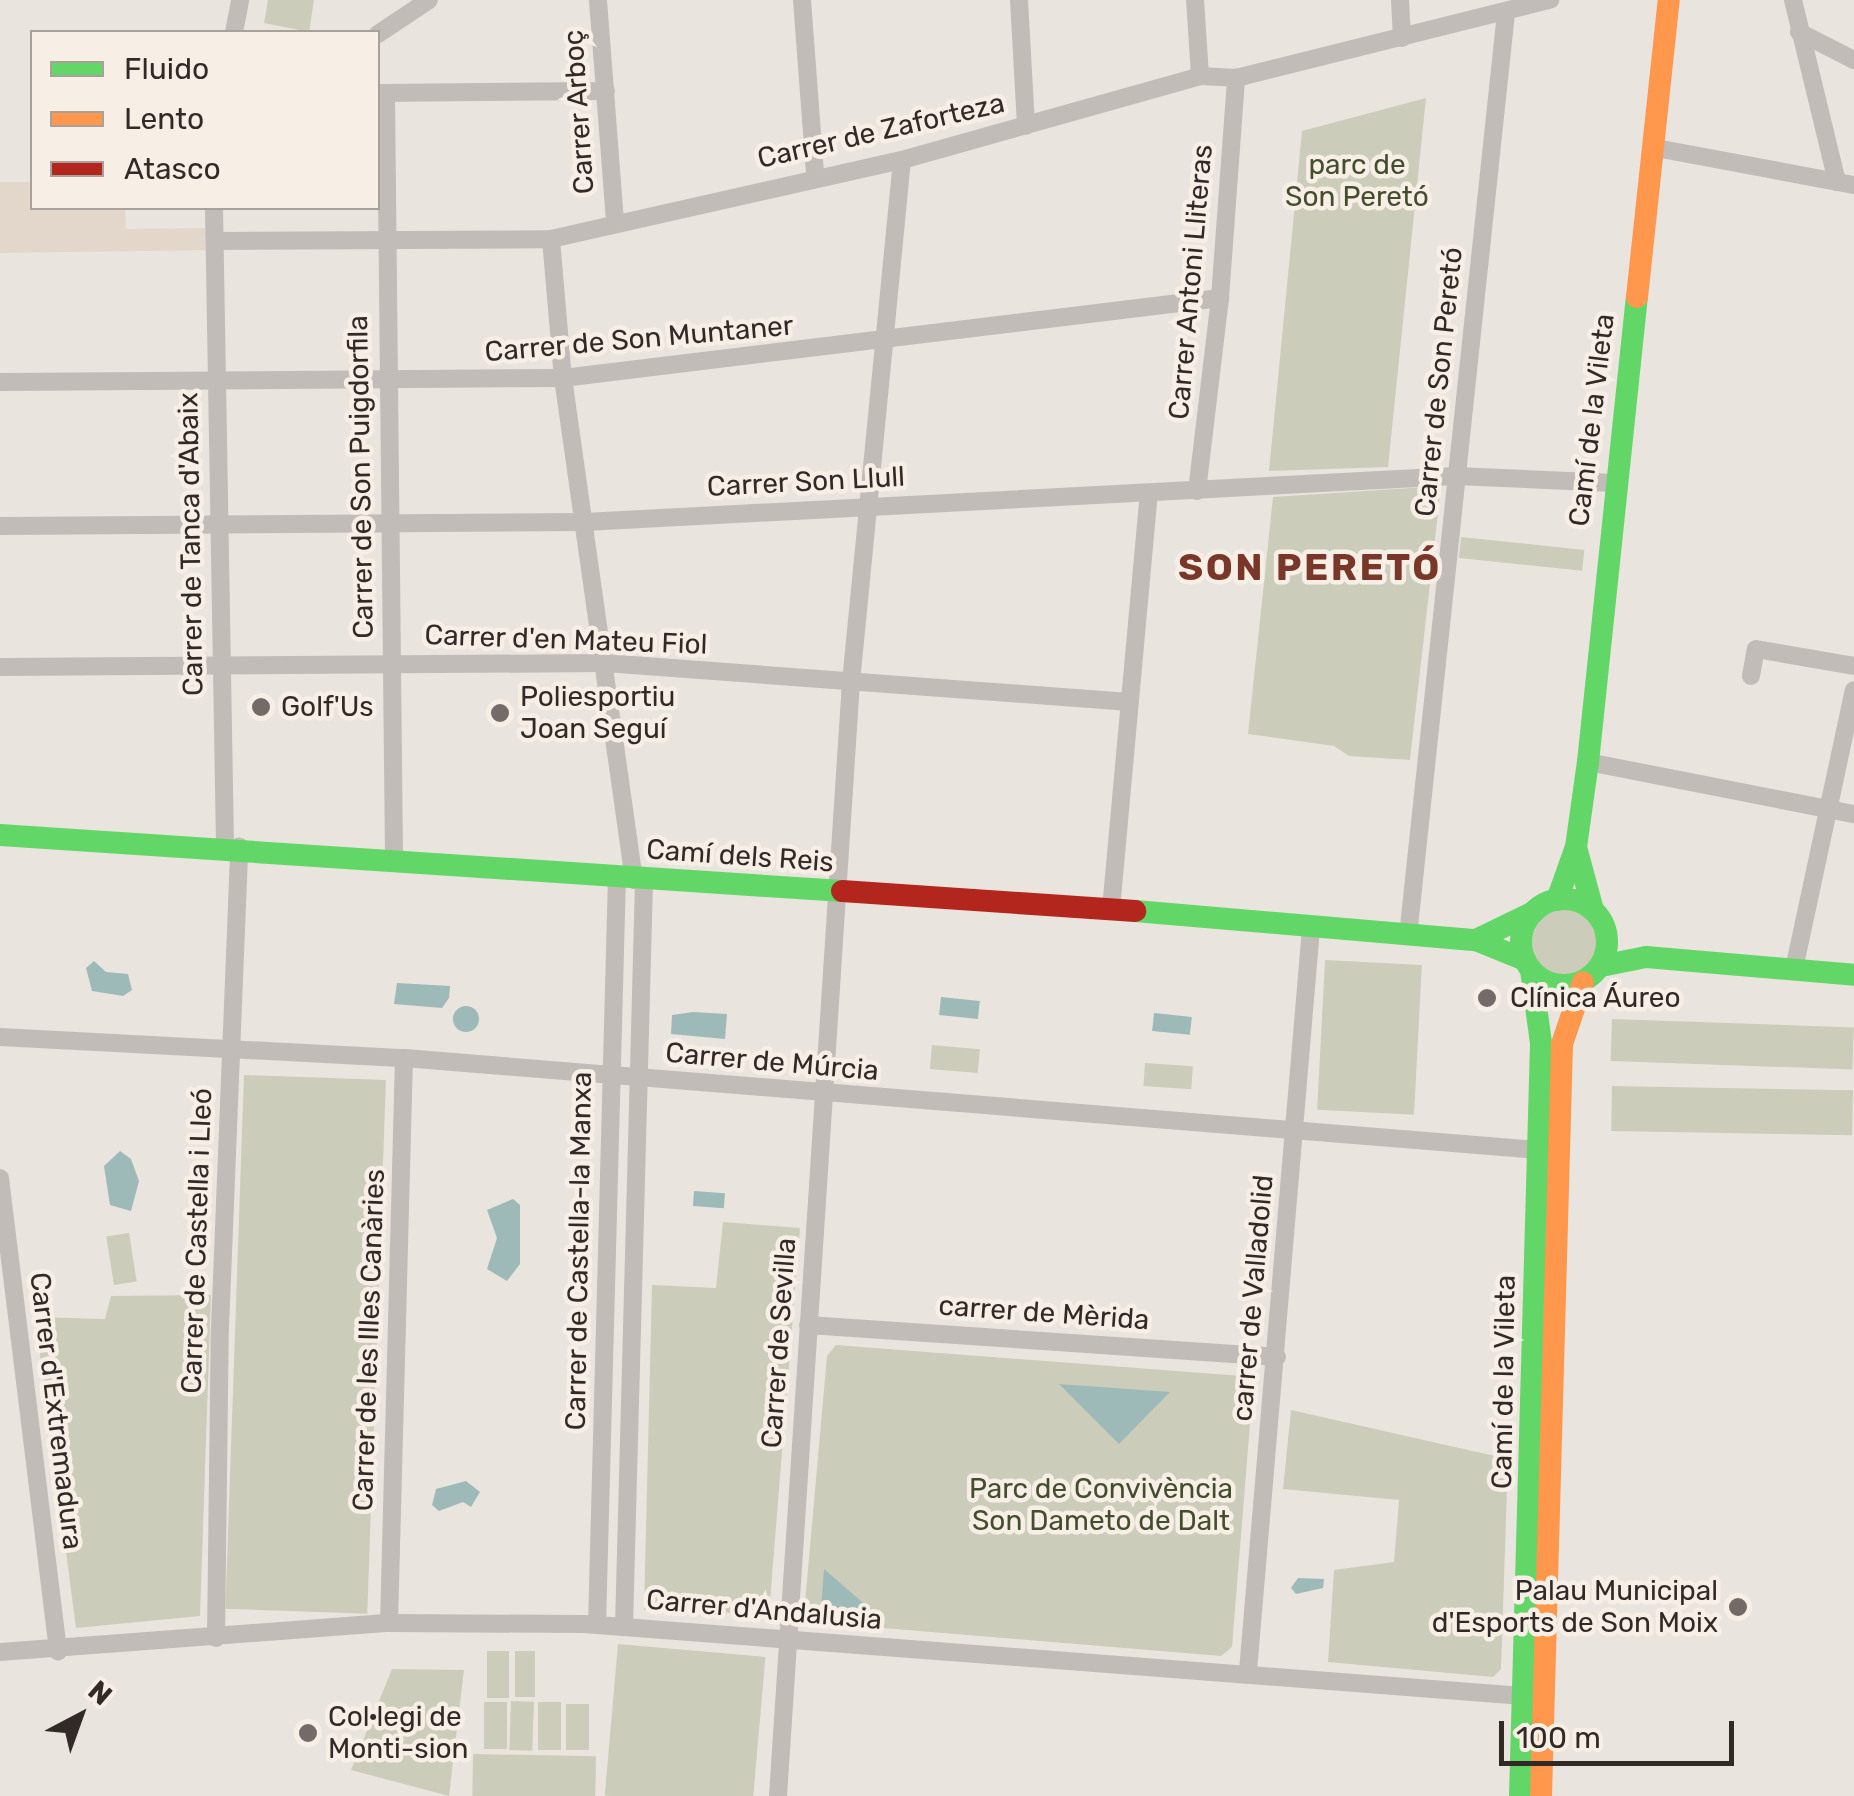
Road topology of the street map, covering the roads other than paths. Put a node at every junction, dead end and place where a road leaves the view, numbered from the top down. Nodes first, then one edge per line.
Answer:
1 (240, 0) edge
2 (429, 0) edge
3 (598, 0) edge
4 (802, 0) edge
5 (1019, 0) edge
6 (1195, 0) edge
7 (1400, 0) edge
8 (1550, 0) edge
9 (1668, 0) edge
10 (1792, 0) edge
11 (1506, 13) junction
12 (234, 30) edge
13 (1798, 32) junction
14 (380, 33) edge
15 (1402, 38) junction
16 (1854, 60) edge
17 (1200, 76) junction
18 (1236, 78) junction
19 (606, 91) junction
20 (382, 94) edge
21 (1026, 126) junction
22 (1656, 148) junction
23 (902, 160) junction
24 (815, 174) junction
25 (1845, 184) edge
26 (214, 210) edge
27 (616, 220) junction
28 (386, 237) junction
29 (551, 239) junction
30 (214, 241) junction
31 (1220, 298) junction
32 (883, 344) junction
33 (563, 378) junction
34 (215, 381) junction
35 (0, 382) edge
36 (386, 382) junction
37 (1456, 476) junction
38 (1614, 484) junction
39 (1196, 491) junction
40 (1149, 494) junction
41 (868, 506) junction
42 (220, 522) junction
43 (390, 522) junction
44 (585, 522) junction
45 (0, 526) edge
46 (390, 662) junction
47 (220, 663) junction
48 (605, 663) junction
49 (1854, 666) edge
50 (0, 667) edge
51 (1751, 676) dead end
52 (851, 682) junction
53 (1854, 690) edge
54 (1130, 702) junction
55 (1588, 762) junction
56 (1831, 810) junction
57 (1854, 814) edge
58 (0, 835) edge
59 (232, 845) junction
60 (1576, 847) junction
61 (394, 859) junction
62 (632, 879) junction
63 (836, 892) junction
64 (1557, 900) junction
65 (1111, 910) junction
66 (1593, 910) junction
67 (1534, 912) junction
68 (1311, 929) junction
69 (1606, 930) junction
70 (1408, 936) junction
71 (1476, 940) junction
72 (1646, 956) junction
73 (1528, 965) junction
74 (1601, 966) junction
75 (1794, 968) junction
76 (1854, 975) edge
77 (1583, 982) junction
78 (0, 1037) edge
79 (230, 1049) junction
80 (404, 1058) junction
81 (610, 1076) junction
82 (641, 1079) junction
83 (822, 1096) junction
84 (1294, 1128) junction
85 (1538, 1150) junction
86 (0, 1178) edge
87 (808, 1325) junction
88 (1276, 1357) junction
89 (389, 1623) junction
90 (597, 1624) junction
91 (624, 1626) junction
92 (216, 1638) junction
93 (787, 1641) junction
94 (58, 1651) junction
95 (0, 1652) edge
96 (1248, 1670) junction
97 (1523, 1696) junction
98 (778, 1796) edge
99 (1520, 1796) edge
100 (1541, 1796) edge

1 - 12 street
2 - 14 street
3 - 19 street, Carrer Arboç
4 - 24 street
5 - 21 street
6 - 17 street
7 - 15 street
8 - 11 street, Carrer de Zaforteza
9 - 22 street, Camí de la Vileta
10 - 13 street
11 - 15 street, Carrer de Zaforteza
11 - 37 street, Carrer de Son Peretó
13 - 16 street
13 - 25 street
15 - 18 street, Carrer de Zaforteza
17 - 18 street, Carrer de Zaforteza
17 - 21 street, Carrer de Zaforteza
18 - 31 street, Carrer Antoni Lliteras
19 - 20 street
19 - 27 street, Carrer Arboç
20 - 28 street, Carrer de Son Puigdorfila
21 - 23 street, Carrer de Zaforteza
22 - 25 street
22 - 38 street, Camí de la Vileta
23 - 24 street, Carrer de Zaforteza
23 - 32 street, Carrer de Sevilla
24 - 27 street, Carrer de Zaforteza
26 - 30 street, Carrer de Tanca d'Abaix
27 - 29 street, Carrer de Zaforteza
28 - 29 street, Carrer de Zaforteza
28 - 30 street, Carrer de Zaforteza
28 - 36 street, Carrer de Son Puigdorfila
29 - 33 street
30 - 34 street, Carrer de Tanca d'Abaix
31 - 32 street, Carrer de Son Muntaner
31 - 39 street, Carrer Antoni Lliteras
32 - 33 street, Carrer de Son Muntaner
32 - 41 street, Carrer de Sevilla
33 - 36 street, Carrer de Son Muntaner
33 - 44 street
34 - 35 street, Carrer de Son Muntaner
34 - 36 street, Carrer de Son Muntaner
34 - 42 street, Carrer de Tanca d'Abaix
36 - 43 street, Carrer de Son Puigdorfila
37 - 38 street, Carrer Son Llull
37 - 39 street, Carrer Son Llull
37 - 70 street, Carrer de Son Peretó
38 - 55 street, Camí de la Vileta
39 - 40 street, Carrer Son Llull
40 - 41 street, Carrer Son Llull
40 - 54 street
41 - 44 street, Carrer Son Llull
41 - 52 street, Carrer de Sevilla
42 - 43 street, Carrer Son Llull
42 - 45 street, Carrer Son Llull
42 - 47 street, Carrer de Tanca d'Abaix
43 - 44 street, Carrer Son Llull
43 - 46 street, Carrer de Son Puigdorfila
44 - 48 street
46 - 47 street, Carrer d'en Mateu Fiol
46 - 48 street, Carrer d'en Mateu Fiol
46 - 61 street, Carrer de Son Puigdorfila
47 - 50 street, Carrer d'en Mateu Fiol
47 - 59 street, Carrer de Tanca d'Abaix
48 - 52 street, Carrer d'en Mateu Fiol
48 - 62 street
49 - 51 street
52 - 54 street, Carrer d'en Mateu Fiol
52 - 63 street, Carrer de Sevilla
53 - 56 street
54 - 65 street
55 - 56 street
55 - 60 street, Camí de la Vileta
56 - 57 street
56 - 75 street
58 - 59 street, Camí dels Reis
59 - 61 street, Camí dels Reis
59 - 79 street, Carrer de Castella i Lleó
60 - 64 street, Camí de la Vileta
60 - 66 street, Camí de la Vileta
61 - 62 street, Camí dels Reis
62 - 63 street, Camí dels Reis
62 - 81 street, Carrer de Castella-la Manxa
62 - 82 street, Carrer de Castella-la Manxa
63 - 65 street, Camí dels Reis
63 - 83 street, Carrer de Sevilla
64 - 66 street
64 - 67 street
65 - 68 street, Camí dels Reis
66 - 69 street
67 - 71 street, Camí dels Reis
67 - 73 street
68 - 70 street, Camí dels Reis
68 - 84 street, carrer de Valladolid
69 - 72 street
69 - 74 street
70 - 71 street, Camí dels Reis
71 - 73 street, Camí dels Reis
72 - 74 street
72 - 75 street
73 - 77 street
73 - 85 street, Camí de la Vileta
74 - 77 street
75 - 76 street
77 - 100 street, Camí de la Vileta
78 - 79 street, Carrer de Múrcia
79 - 80 street, Carrer de Múrcia
79 - 92 street, Carrer de Castella i Lleó
80 - 81 street, Carrer de Múrcia
80 - 89 street, Carrer de les Illes Canàries
81 - 82 street, Carrer de Múrcia
81 - 90 street, Carrer de Castella-la Manxa
82 - 83 street, Carrer de Múrcia
82 - 91 street, Carrer de Castella-la Manxa
83 - 84 street, Carrer de Múrcia
83 - 87 street, Carrer de Sevilla
84 - 85 street, Carrer de Múrcia
84 - 88 street, carrer de Valladolid
85 - 97 street, Camí de la Vileta
86 - 94 street, Carrer d'Extremadura
87 - 88 street, carrer de Mèrida
87 - 93 street, Carrer de Sevilla
88 - 96 street, carrer de Valladolid
89 - 90 street, Carrer d'Andalusia
89 - 92 street, Carrer d'Andalusia
90 - 91 street, Carrer d'Andalusia
91 - 93 street, Carrer d'Andalusia
92 - 94 street, Carrer d'Andalusia
93 - 96 street, Carrer d'Andalusia
93 - 98 street, Carrer de Sevilla
94 - 95 street, Carrer d'Andalusia
96 - 97 street, Carrer d'Andalusia
97 - 99 street, Camí de la Vileta

